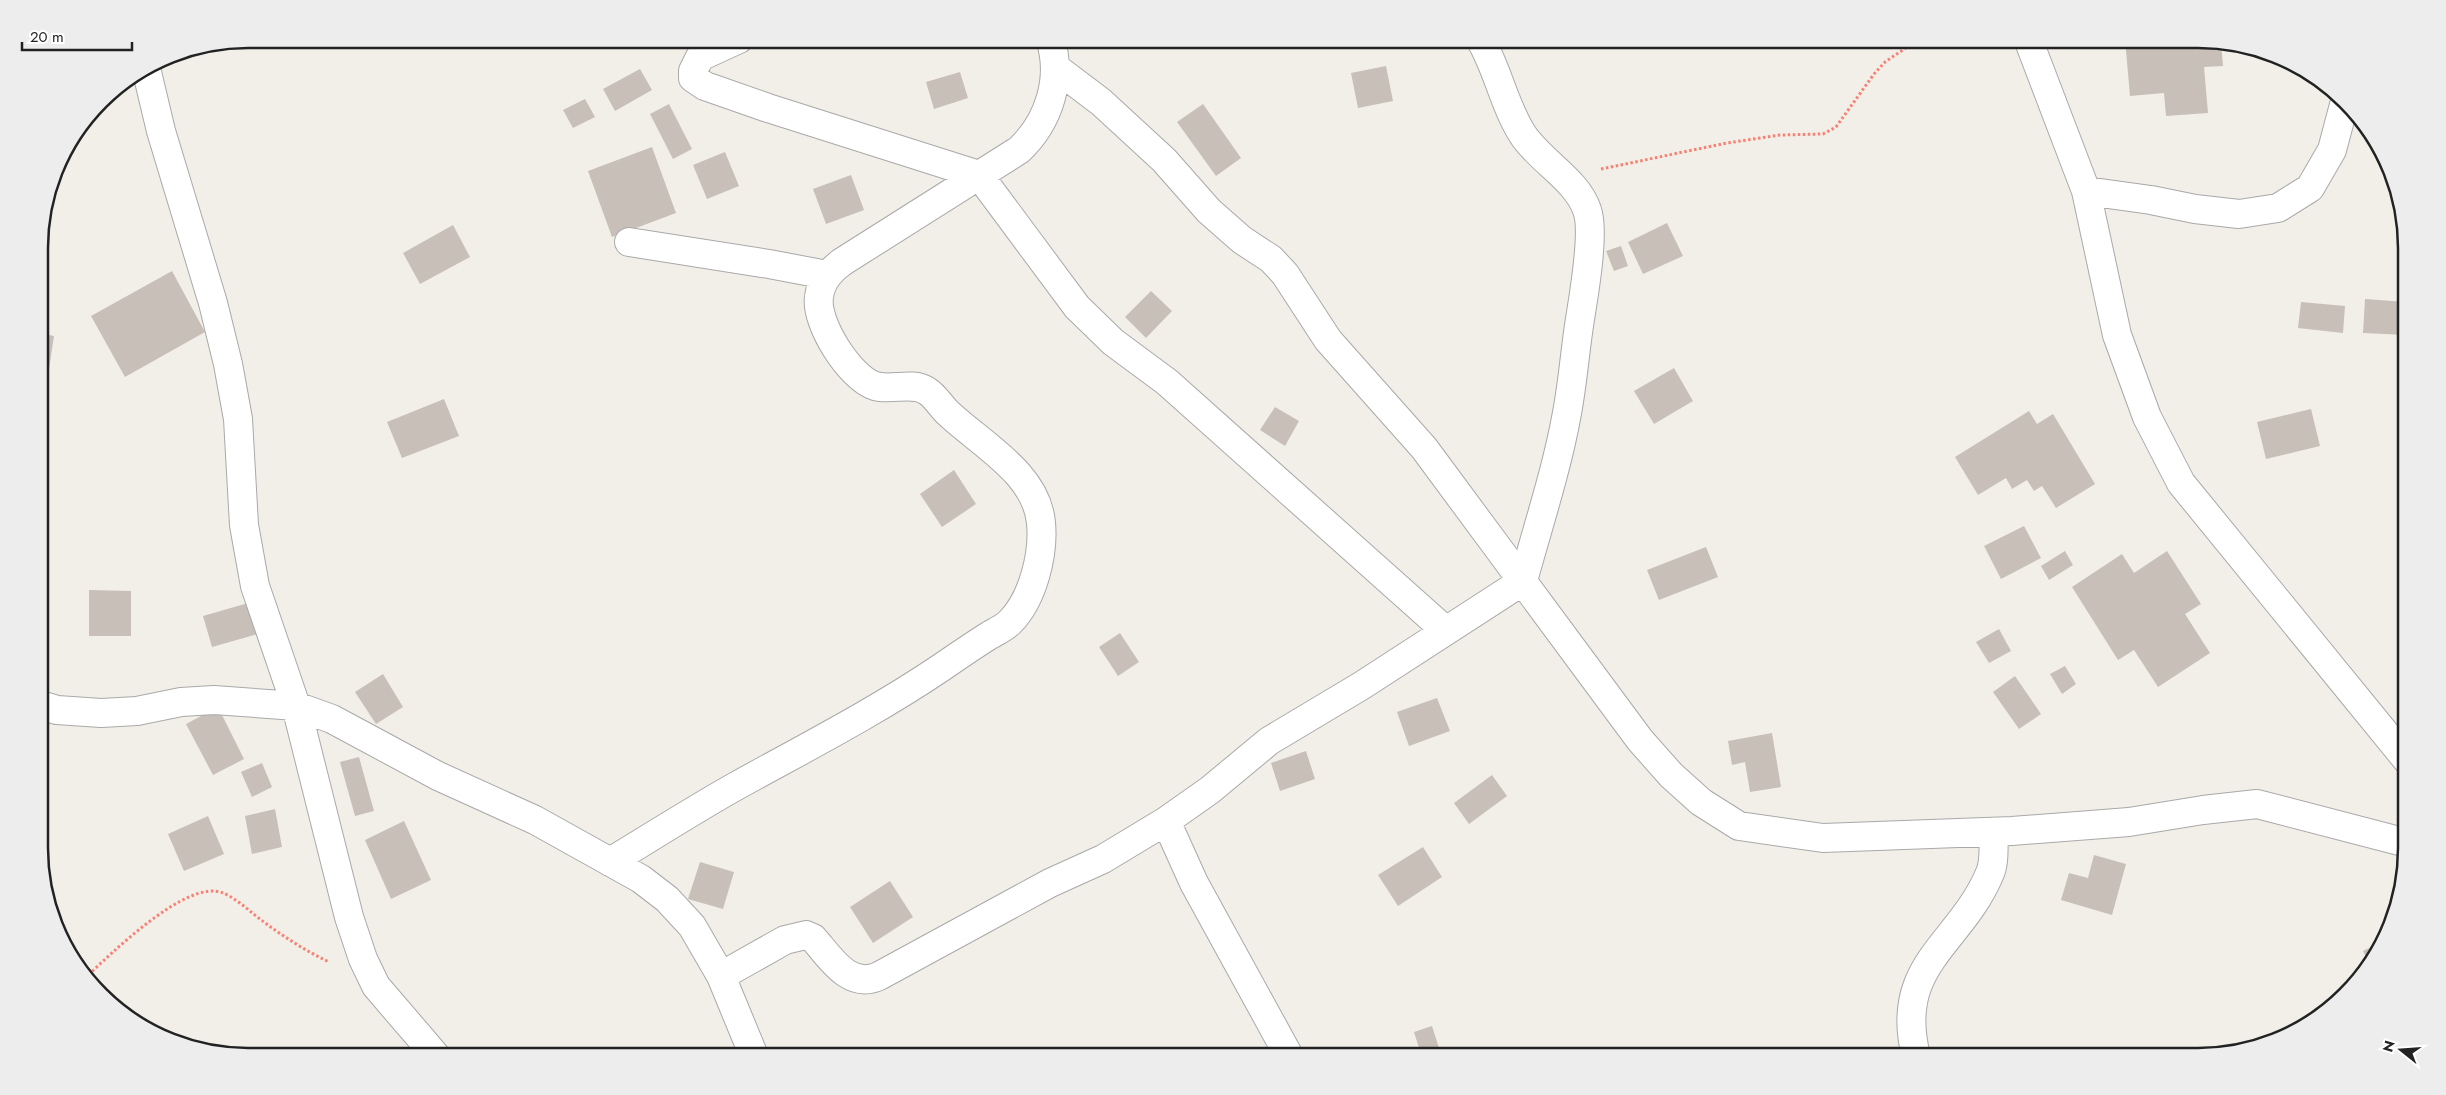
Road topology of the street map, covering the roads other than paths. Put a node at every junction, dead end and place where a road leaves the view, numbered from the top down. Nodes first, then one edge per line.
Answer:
1 (720, 48) edge
2 (1052, 48) edge
3 (1485, 48) edge
4 (2031, 48) edge
5 (1056, 68) junction
6 (147, 74) edge
7 (2343, 109) edge
8 (980, 176) junction
9 (2086, 191) junction
10 (629, 242) dead end
11 (827, 275) junction
12 (1523, 581) junction
13 (1446, 631) junction
14 (296, 706) junction
15 (48, 707) edge
16 (2398, 749) edge
17 (1166, 820) junction
18 (1994, 832) junction
19 (2398, 842) edge
20 (610, 862) junction
21 (721, 976) junction
22 (429, 1048) edge
23 (751, 1048) edge
24 (1285, 1048) edge
25 (1914, 1048) edge

1 - 8 street
2 - 5 street
3 - 12 street
4 - 9 street
5 - 8 street
5 - 12 street
6 - 14 street
7 - 9 street
8 - 11 street
8 - 13 street
9 - 16 street
10 - 11 street
11 - 20 street
12 - 13 street
12 - 18 street
13 - 17 street
14 - 15 street
14 - 20 street
14 - 22 street
17 - 21 street
17 - 24 street
18 - 19 street
18 - 25 street
20 - 21 street
21 - 23 street

